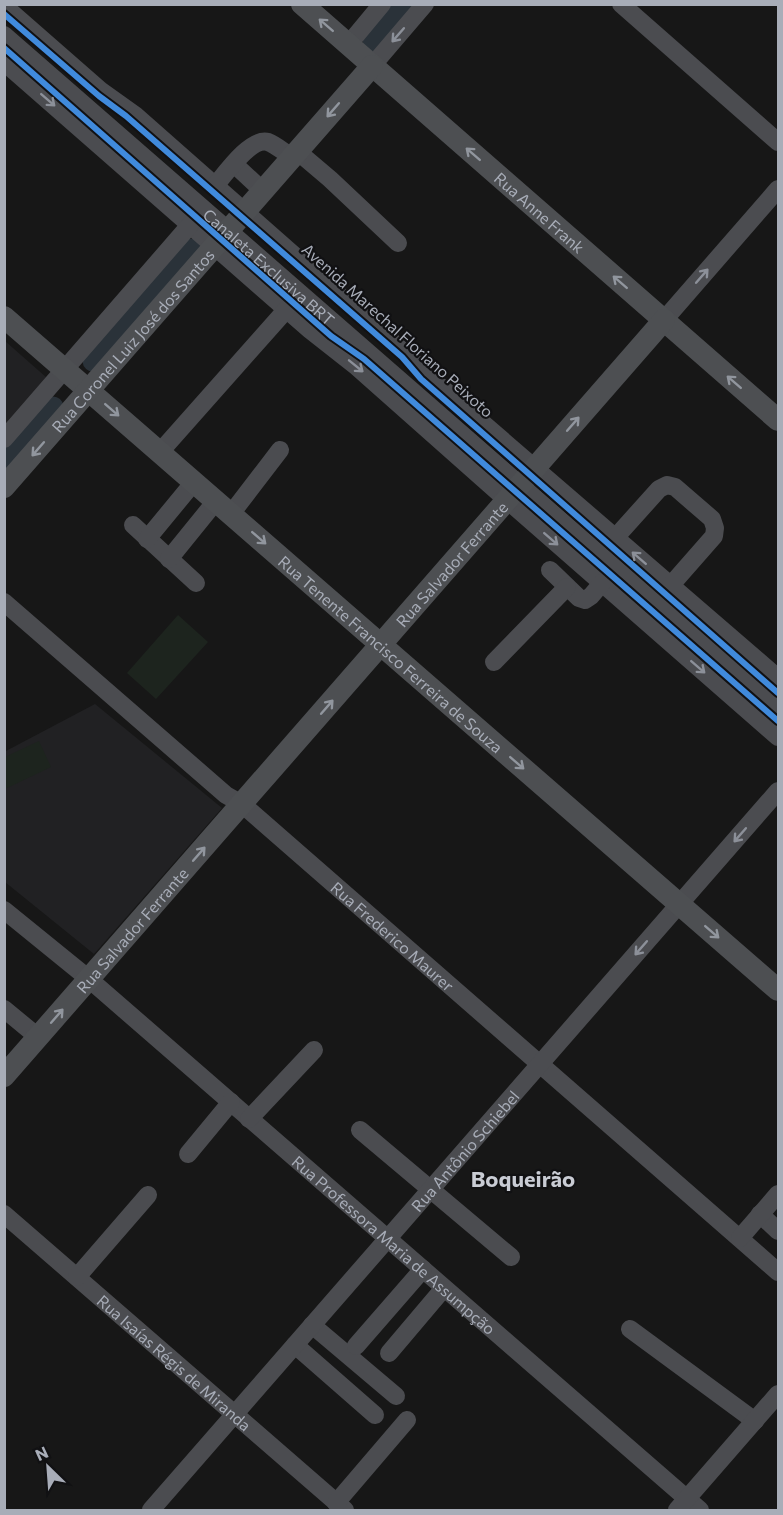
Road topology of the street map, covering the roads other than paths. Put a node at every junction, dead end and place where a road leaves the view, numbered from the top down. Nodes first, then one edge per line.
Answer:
1 (302, 4) edge
2 (382, 4) edge
3 (425, 4) edge
4 (621, 4) edge
5 (4, 6) edge
6 (4, 35) edge
7 (348, 45) junction
8 (4, 62) edge
9 (372, 66) junction
10 (778, 142) edge
11 (295, 154) junction
12 (234, 164) junction
13 (215, 186) junction
14 (778, 189) edge
15 (263, 191) junction
16 (244, 212) junction
17 (190, 225) junction
18 (221, 238) junction
19 (398, 243) dead end
20 (286, 310) junction
21 (4, 317) edge
22 (664, 320) junction
23 (65, 369) junction
24 (89, 390) junction
25 (778, 420) edge
26 (4, 439) edge
27 (280, 450) dead end
28 (160, 452) junction
29 (194, 482) junction
30 (521, 485) junction
31 (4, 487) edge
32 (224, 507) junction
33 (133, 525) dead end
34 (147, 538) junction
35 (615, 538) junction
36 (169, 559) junction
37 (550, 570) dead end
38 (196, 583) dead end
39 (602, 584) junction
40 (670, 585) junction
41 (567, 587) junction
42 (4, 602) edge
43 (381, 644) junction
44 (494, 662) dead end
45 (778, 678) edge
46 (778, 710) edge
47 (778, 737) edge
48 (778, 791) edge
49 (242, 804) junction
50 (680, 904) junction
51 (7, 917) edge
52 (89, 979) junction
53 (778, 990) edge
54 (4, 1009) edge
55 (38, 1037) junction
56 (314, 1050) dead end
57 (540, 1064) junction
58 (4, 1076) edge
59 (231, 1102) junction
60 (249, 1119) junction
61 (360, 1130) dead end
62 (188, 1154) dead end
63 (430, 1190) junction
64 (778, 1194) edge
65 (148, 1195) dead end
66 (4, 1214) edge
67 (760, 1214) junction
68 (778, 1231) edge
69 (740, 1238) junction
70 (388, 1239) junction
71 (511, 1257) dead end
72 (423, 1269) junction
73 (778, 1272) edge
74 (77, 1277) junction
75 (444, 1288) junction
76 (312, 1325) junction
77 (630, 1329) dead end
78 (295, 1345) junction
79 (356, 1346) dead end
80 (389, 1353) dead end
81 (778, 1395) edge
82 (396, 1396) dead end
83 (234, 1414) junction
84 (375, 1415) dead end
85 (407, 1420) dead end
86 (755, 1421) junction
87 (340, 1507) edge
88 (688, 1507) edge
89 (151, 1510) edge

7 -> 1 main road, Rua Anne Frank
2 - 7 street
3 -> 9 street, Rua Coronel Luiz José dos Santos
4 - 10 street
5 - 13 street, Avenida Marechal Floriano Peixoto
6 - 18 street, Canaleta Exclusiva BRT
7 - 9 main road, Rua Anne Frank
8 -> 17 street, Avenida Marechal Floriano Peixoto
9 -> 11 main road, Rua Coronel Luiz José dos Santos
22 -> 9 main road, Rua Anne Frank
11 - 12 street
11 - 15 main road, Rua Coronel Luiz José dos Santos
11 - 19 street
12 - 13 street
12 - 15 street
13 - 16 street, Avenida Marechal Floriano Peixoto
22 -> 14 street, Rua Salvador Ferrante
15 - 16 main road, Rua Coronel Luiz José dos Santos
16 - 18 main road, Rua Coronel Luiz José dos Santos
16 - 30 street, Avenida Marechal Floriano Peixoto
17 - 18 street, Avenida Marechal Floriano Peixoto
17 - 23 street, Rua Coronel Luiz José dos Santos
18 - 20 street, Avenida Marechal Floriano Peixoto
18 - 24 main road, Rua Coronel Luiz José dos Santos
18 - 30 street, Canaleta Exclusiva BRT
20 - 28 street
20 -> 30 street, Avenida Marechal Floriano Peixoto
21 - 23 main road, Rua Tenente Francisco Ferreira de Souza
25 -> 22 main road, Rua Anne Frank
30 -> 22 main road, Rua Salvador Ferrante
23 - 24 main road, Rua Tenente Francisco Ferreira de Souza
23 - 26 street, Rua Coronel Luiz José dos Santos
24 -> 28 main road, Rua Tenente Francisco Ferreira de Souza
24 -> 31 main road, Rua Coronel Luiz José dos Santos
27 - 32 street
28 - 29 main road, Rua Tenente Francisco Ferreira de Souza
29 - 32 main road, Rua Tenente Francisco Ferreira de Souza
29 - 34 street
30 - 35 street, Avenida Marechal Floriano Peixoto
30 -> 39 street, Avenida Marechal Floriano Peixoto
30 - 43 main road, Rua Salvador Ferrante
30 - 46 street, Canaleta Exclusiva BRT
32 - 36 street
32 -> 43 main road, Rua Tenente Francisco Ferreira de Souza
33 - 34 street
34 - 36 street
40 -> 35 street, Avenida Marechal Floriano Peixoto
35 - 40 street
36 - 38 street
37 - 41 street
39 - 41 street
39 -> 47 street, Avenida Marechal Floriano Peixoto
40 - 45 street, Avenida Marechal Floriano Peixoto
41 - 44 street
42 - 49 street, Rua Frederico Maurer
49 -> 43 main road, Rua Salvador Ferrante
43 -> 50 main road, Rua Tenente Francisco Ferreira de Souza
48 -> 50 street, Rua Antônio Schiebel
52 -> 49 main road, Rua Salvador Ferrante
49 - 57 street, Rua Frederico Maurer
50 -> 53 main road, Rua Tenente Francisco Ferreira de Souza
50 -> 57 street, Rua Antônio Schiebel
51 - 52 street, Rua Professora Maria de Assumpção
55 -> 52 main road, Rua Salvador Ferrante
52 - 59 street, Rua Professora Maria de Assumpção
54 - 55 street
55 - 58 main road, Rua Salvador Ferrante
56 - 60 street
57 - 63 street, Rua Antônio Schiebel
57 - 69 street, Rua Frederico Maurer
59 - 60 street, Rua Professora Maria de Assumpção
59 - 62 street
60 - 70 street, Rua Professora Maria de Assumpção
61 - 63 street
63 - 70 street, Rua Antônio Schiebel
63 - 71 street
64 - 67 street
65 - 74 street
66 - 74 street, Rua Isaías Régis de Miranda
67 - 68 street
67 - 69 street
69 - 73 street, Rua Frederico Maurer
70 - 72 street, Rua Professora Maria de Assumpção
70 - 76 street, Rua Antônio Schiebel
72 - 75 street, Rua Professora Maria de Assumpção
72 - 79 street
74 - 83 street, Rua Isaías Régis de Miranda
75 - 80 street
75 - 88 street, Rua Professora Maria de Assumpção
76 - 78 street, Rua Antônio Schiebel
76 - 82 street
77 - 86 street
78 - 83 street, Rua Antônio Schiebel
78 - 84 street
81 - 86 street
83 - 87 street, Rua Isaías Régis de Miranda
83 - 89 street, Rua Antônio Schiebel
85 - 87 street
86 - 88 street

